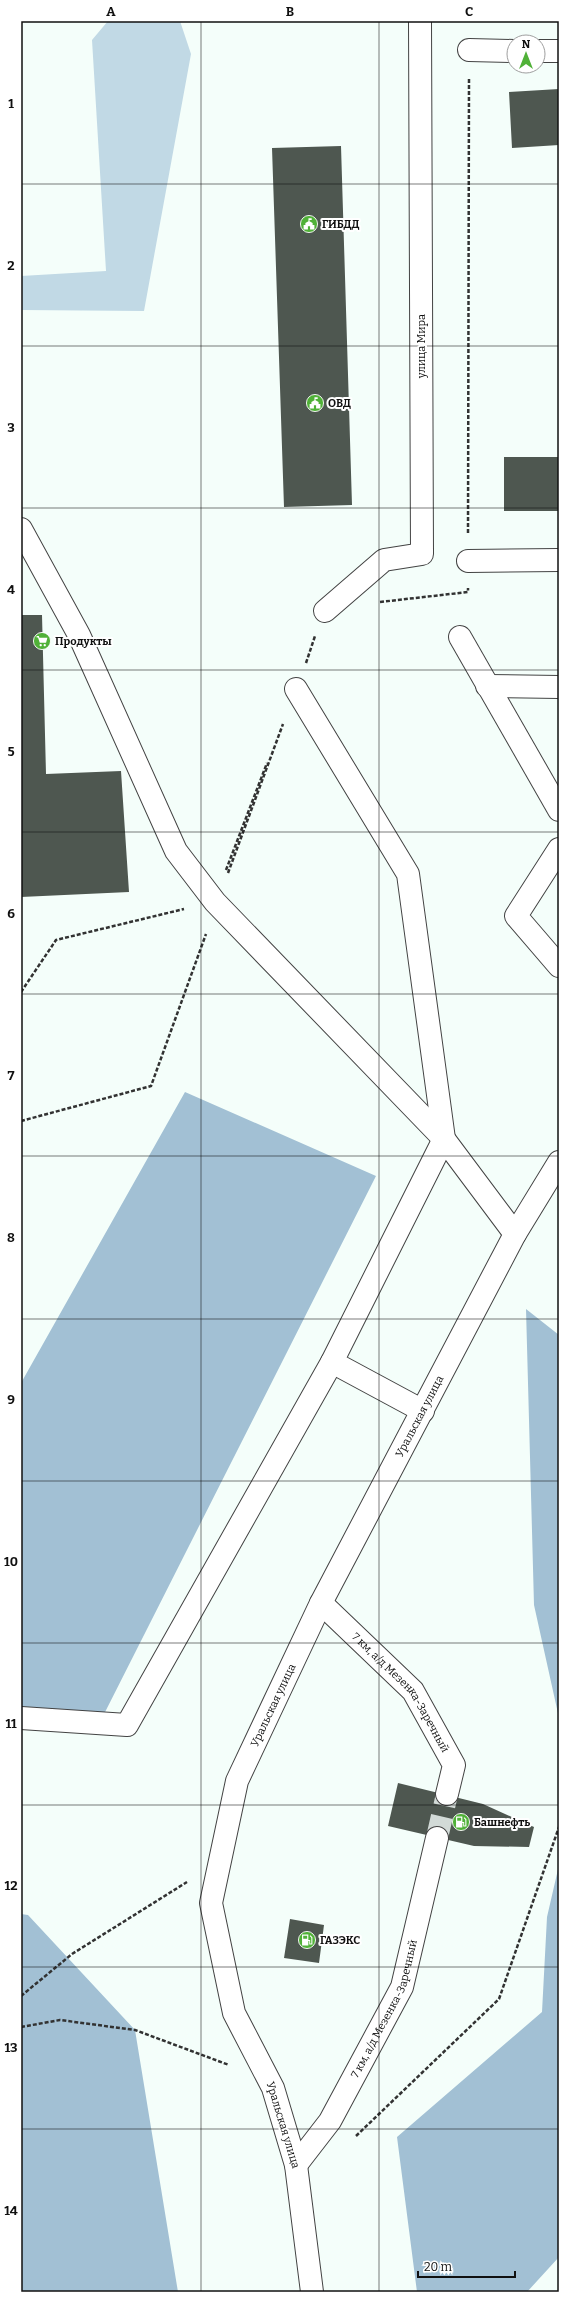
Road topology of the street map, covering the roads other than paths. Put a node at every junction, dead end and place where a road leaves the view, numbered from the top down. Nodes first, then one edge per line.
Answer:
1 (420, 21) edge
2 (469, 50) road end
3 (506, 50) edge
4 (546, 51) edge
5 (559, 51) edge
6 (21, 529) edge
7 (559, 560) edge
8 (468, 561) road end
9 (325, 611) road end
10 (460, 637) dead end
11 (299, 680) road end
12 (488, 686) junction
13 (559, 687) edge
14 (559, 810) edge
15 (559, 850) edge
16 (559, 966) edge
17 (444, 1139) junction
18 (559, 1162) edge
19 (515, 1234) junction
20 (332, 1362) junction
21 (423, 1411) junction
22 (321, 1603) junction
23 (21, 1718) edge
24 (447, 1794) tunnel mouth
25 (437, 1838) tunnel mouth
26 (296, 2165) junction
27 (312, 2292) edge

1 - 9 street, улица Мира
2 - 3 street
4 - 5 street
6 - 17 street
7 - 8 street
10 - 12 street
11 - 17 street
12 - 13 street
12 - 14 street
15 - 16 street
17 - 19 street
17 - 20 street
18 - 19 street, Уральская улица
19 - 21 street, Уральская улица
20 - 21 street
20 - 23 street
21 - 22 street, Уральская улица
22 - 24 street, 7 км, а/д Мезенка-Заречный
22 - 26 street, Уральская улица
25 - 26 street, 7 км, а/д Мезенка-Заречный
26 - 27 street, Уральская улица

